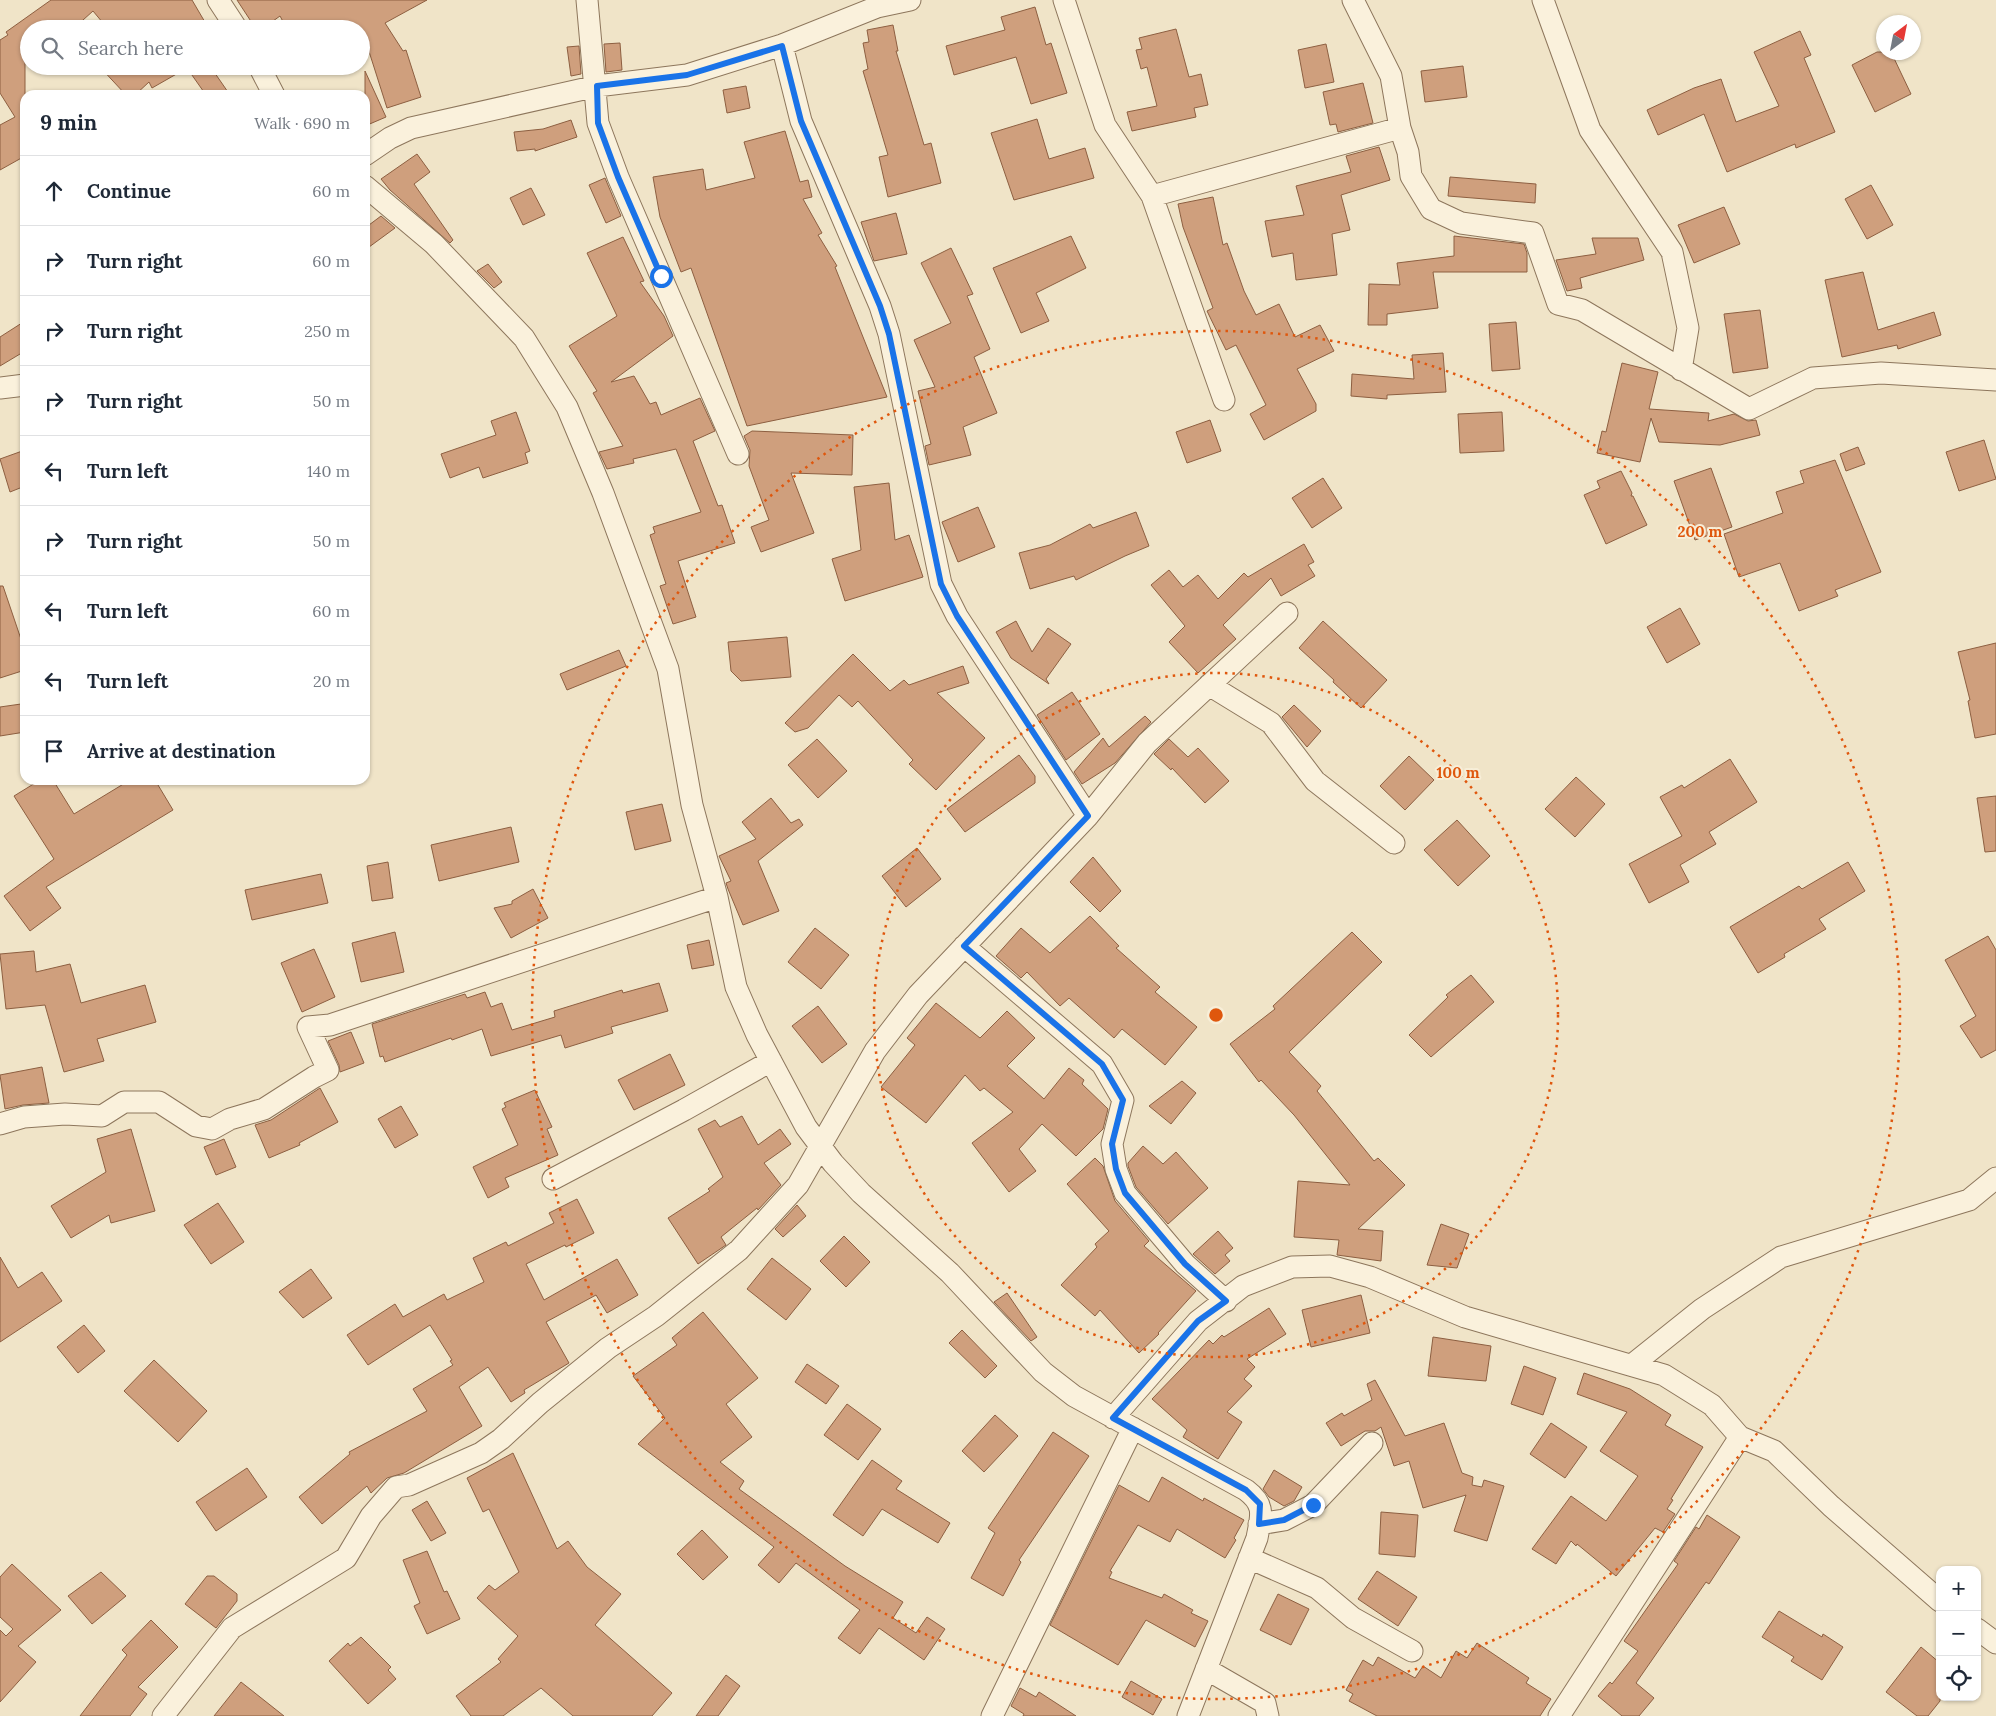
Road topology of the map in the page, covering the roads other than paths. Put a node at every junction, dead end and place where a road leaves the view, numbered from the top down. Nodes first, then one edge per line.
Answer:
1 (218, 0) edge
2 (587, 0) edge
3 (910, 0) edge
4 (1064, 0) edge
5 (1353, 0) edge
6 (1543, 0) edge
7 (876, 4) edge
8 (231, 20) edge
9 (782, 46) junction
10 (264, 75) edge
11 (597, 86) junction
12 (271, 90) edge
13 (1400, 128) junction
14 (370, 152) edge
15 (370, 190) edge
16 (1152, 196) junction
17 (1681, 370) junction
18 (1996, 380) edge
19 (20, 386) edge
20 (0, 388) edge
21 (1224, 400) dead end
22 (738, 454) dead end
23 (1287, 613) dead end
24 (1209, 685) junction
25 (1088, 816) junction
26 (1394, 842) dead end
27 (717, 897) junction
28 (964, 946) junction
29 (771, 1061) junction
30 (0, 1124) edge
31 (821, 1147) junction
32 (1996, 1178) edge
33 (553, 1179) dead end
34 (1226, 1301) junction
35 (1632, 1365) junction
36 (1113, 1418) junction
37 (1133, 1428) junction
38 (1740, 1437) junction
39 (1372, 1443) dead end
40 (1259, 1524) junction
41 (1248, 1558) junction
42 (1936, 1598) edge
43 (1981, 1632) edge
44 (1996, 1643) edge
45 (1412, 1651) dead end
46 (1206, 1669) junction
47 (163, 1716) edge
48 (992, 1716) edge
49 (1188, 1716) edge
50 (1268, 1716) edge
51 (1559, 1716) edge

1 - 8 street
2 - 11 street
3 - 7 street
4 - 16 street
5 - 13 street
6 - 17 street
7 - 9 street
9 - 11 street
9 - 25 street
10 - 12 street
11 - 14 street
11 - 22 street
13 - 16 street
13 - 17 street
15 - 27 street
16 - 21 street
17 - 18 street
19 - 20 street
23 - 24 street
24 - 25 street
24 - 26 street
25 - 28 street
27 - 29 street
27 - 30 street
28 - 31 street
28 - 34 street
29 - 31 street
29 - 33 street
31 - 36 street
31 - 47 street
32 - 35 street
34 - 35 street
34 - 36 street
35 - 38 street
36 - 37 street
37 - 40 street
37 - 48 street
38 - 42 street
38 - 51 street
39 - 40 street
40 - 41 street
41 - 45 street
41 - 46 street
43 - 44 street
46 - 49 street
46 - 50 street

